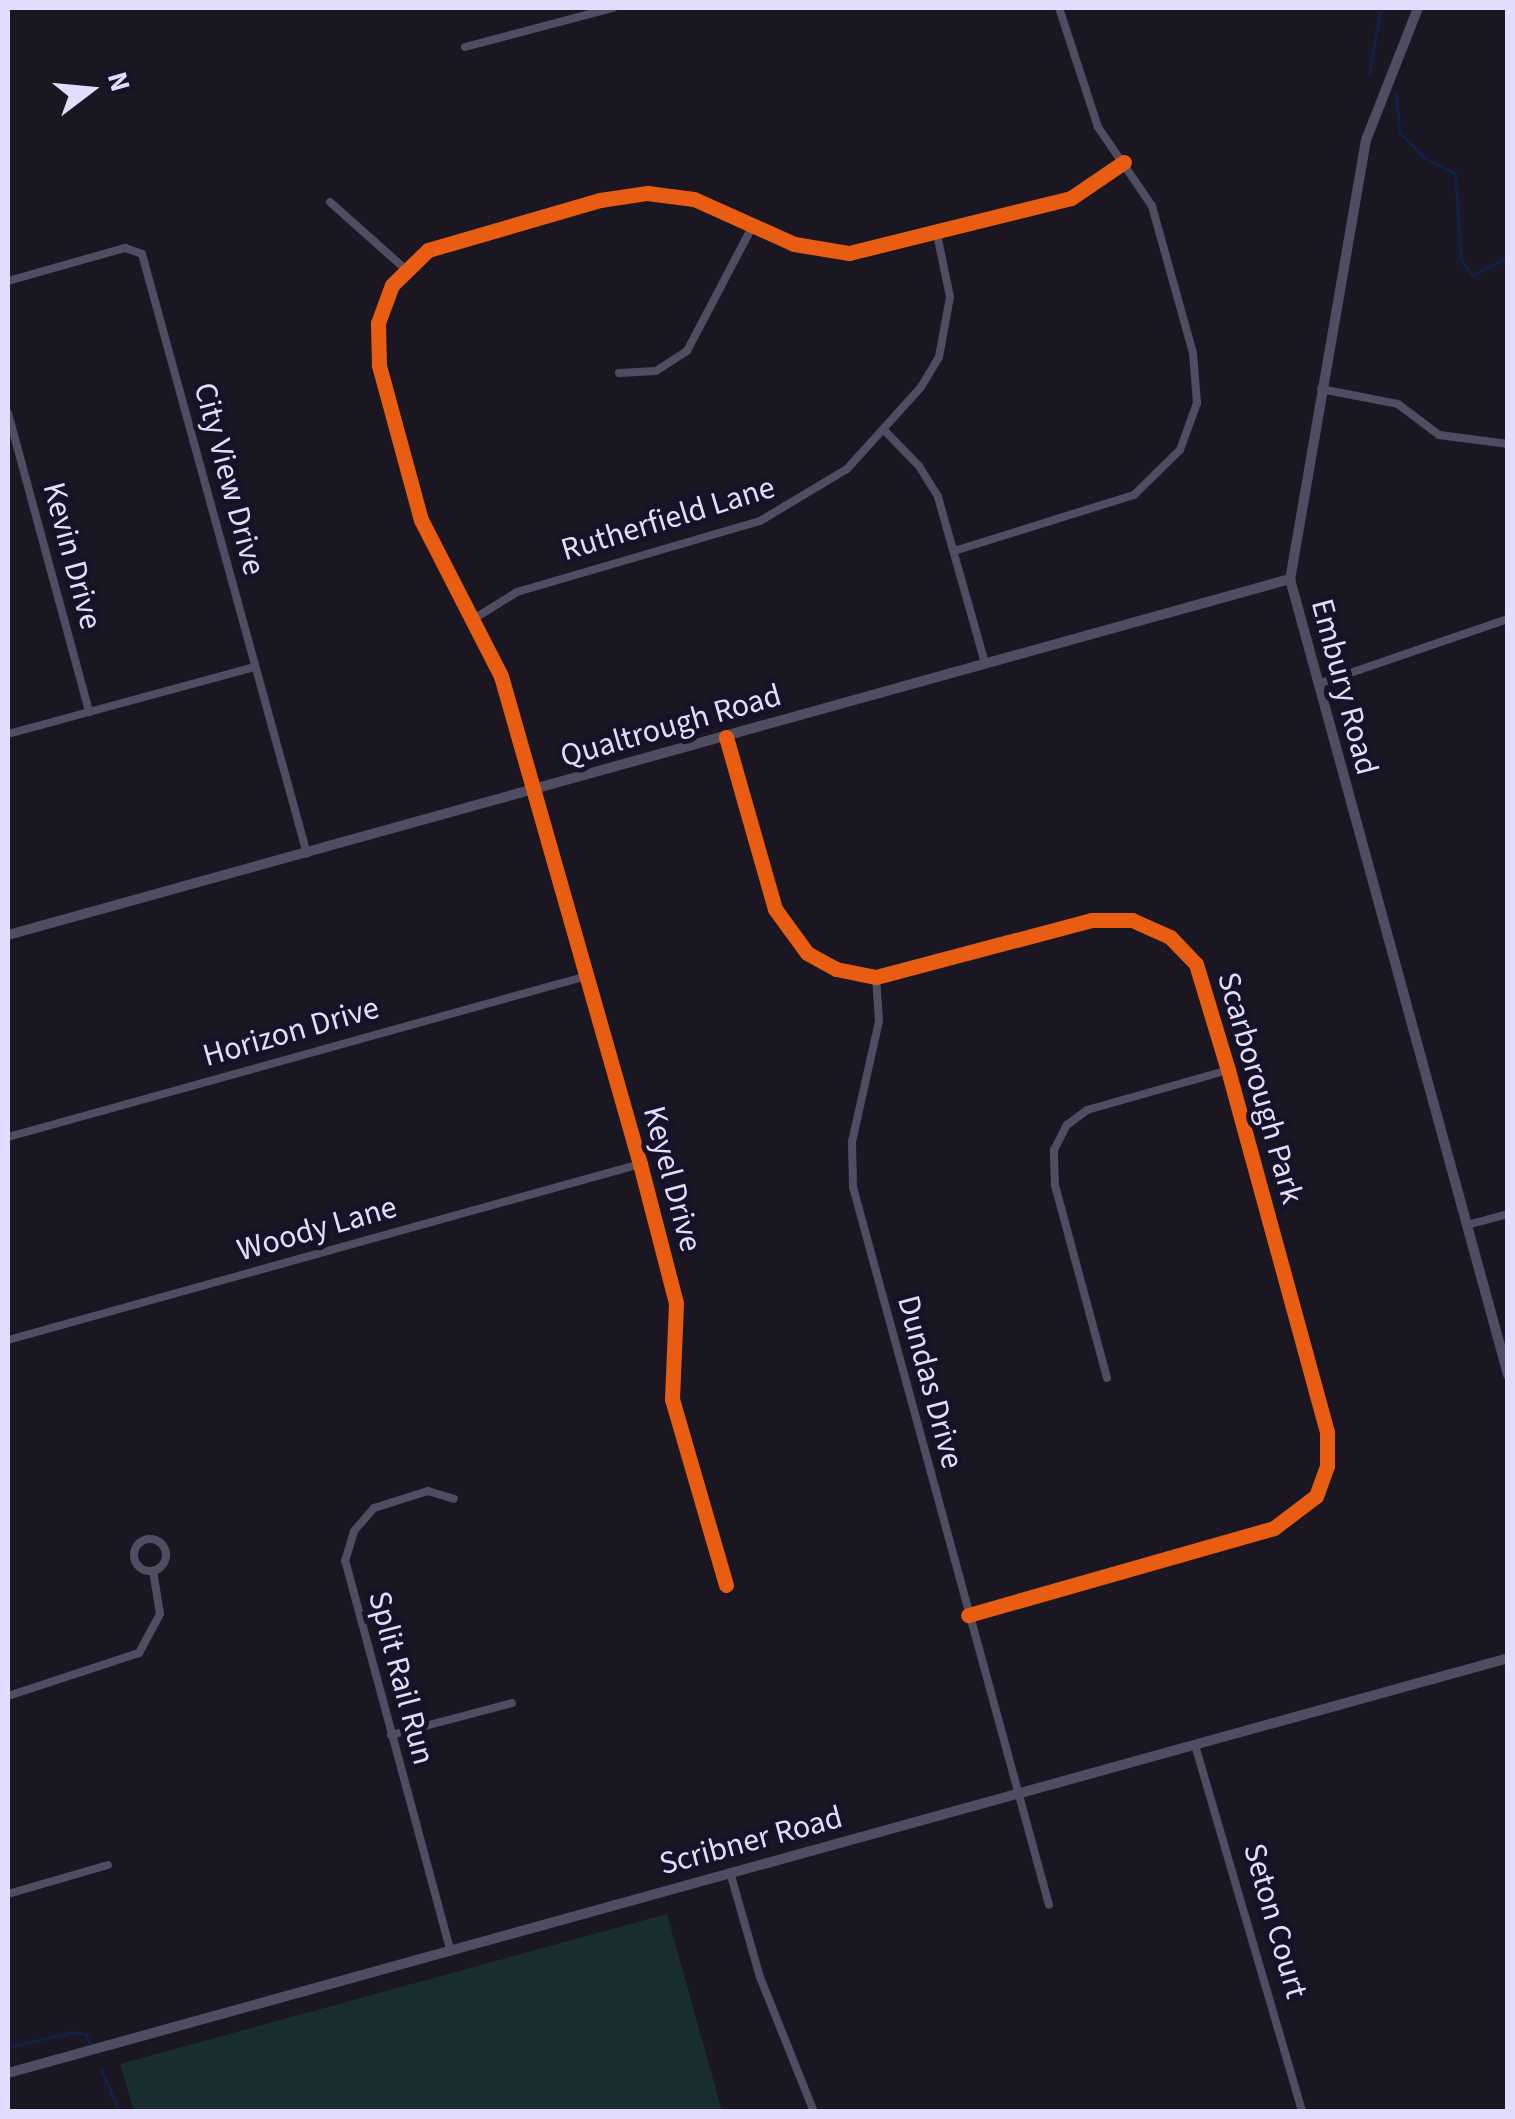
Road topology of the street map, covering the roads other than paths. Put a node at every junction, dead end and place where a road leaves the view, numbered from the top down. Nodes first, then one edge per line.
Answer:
1 (613, 8) edge
2 (1059, 8) edge
3 (1418, 8) edge
4 (465, 47) dead end
5 (1124, 162) junction
6 (330, 202) dead end
7 (752, 226) junction
8 (937, 234) junction
9 (404, 268) junction
10 (8, 281) edge
11 (618, 373) dead end
12 (1322, 389) junction
13 (8, 413) edge
14 (883, 429) junction
15 (1508, 444) edge
16 (954, 551) junction
17 (1290, 579) junction
18 (472, 620) junction
19 (1506, 620) edge
20 (1508, 634) edge
21 (985, 663) junction
22 (254, 667) junction
23 (1317, 685) junction
24 (89, 712) junction
25 (8, 734) edge
26 (726, 736) junction
27 (534, 790) junction
28 (307, 854) junction
29 (8, 935) edge
30 (587, 976) junction
31 (876, 977) junction
32 (1228, 1070) junction
33 (8, 1136) edge
34 (640, 1164) junction
35 (1508, 1214) edge
36 (1467, 1224) junction
37 (8, 1340) edge
38 (1508, 1375) edge
39 (1107, 1378) dead end
40 (454, 1498) dead end
41 (153, 1571) junction
42 (726, 1585) dead end
43 (968, 1615) junction
44 (1508, 1658) edge
45 (8, 1696) edge
46 (512, 1703) dead end
47 (391, 1735) junction
48 (1195, 1745) junction
49 (1019, 1794) junction
50 (108, 1865) dead end
51 (730, 1872) junction
52 (8, 1894) edge
53 (1049, 1905) dead end
54 (450, 1949) junction
55 (8, 2072) edge
56 (814, 2112) edge
57 (1302, 2112) edge

1 - 4 street
2 - 5 street
3 - 12 street, Embury Road
5 - 8 street
5 - 16 street
6 - 9 street
7 - 8 street
7 - 9 street
7 - 11 street
8 - 14 street, Rutherfield Lane
9 - 18 street, Keyel Drive
10 - 22 street, City View Drive
12 - 15 street
12 - 17 street, Embury Road
13 - 24 street, Kevin Drive
14 - 16 street
14 - 18 street, Rutherfield Lane
16 - 21 street
17 - 21 street, Qualtrough Road
17 - 23 street, Embury Road
18 - 27 street, Keyel Drive
19 - 20 street
19 - 23 street
21 - 26 street, Qualtrough Road
22 - 24 street
22 - 28 street, City View Drive
23 - 36 street, Embury Road
24 - 25 street
26 - 27 street, Qualtrough Road
26 - 31 street
27 - 28 street, Qualtrough Road
27 - 30 street, Keyel Drive
28 - 29 street, Qualtrough Road
30 - 33 street, Horizon Drive
30 - 34 street, Keyel Drive
31 - 32 street, Scarborough Park
31 - 43 street, Dundas Drive
32 - 39 street
32 - 43 street, Scarborough Park
34 - 37 street, Woody Lane
34 - 42 street, Keyel Drive
35 - 36 street
36 - 38 street, Embury Road
40 - 47 street, Split Rail Run
41 - 41 street
41 - 45 street
43 - 49 street, Dundas Drive
44 - 48 street, Scribner Road
46 - 47 street
47 - 54 street, Split Rail Run
48 - 49 street, Scribner Road
48 - 57 street, Seton Court
49 - 51 street, Scribner Road
49 - 53 street, Dundas Drive
50 - 52 street
51 - 54 street, Scribner Road
51 - 56 street
54 - 55 street, Scribner Road

